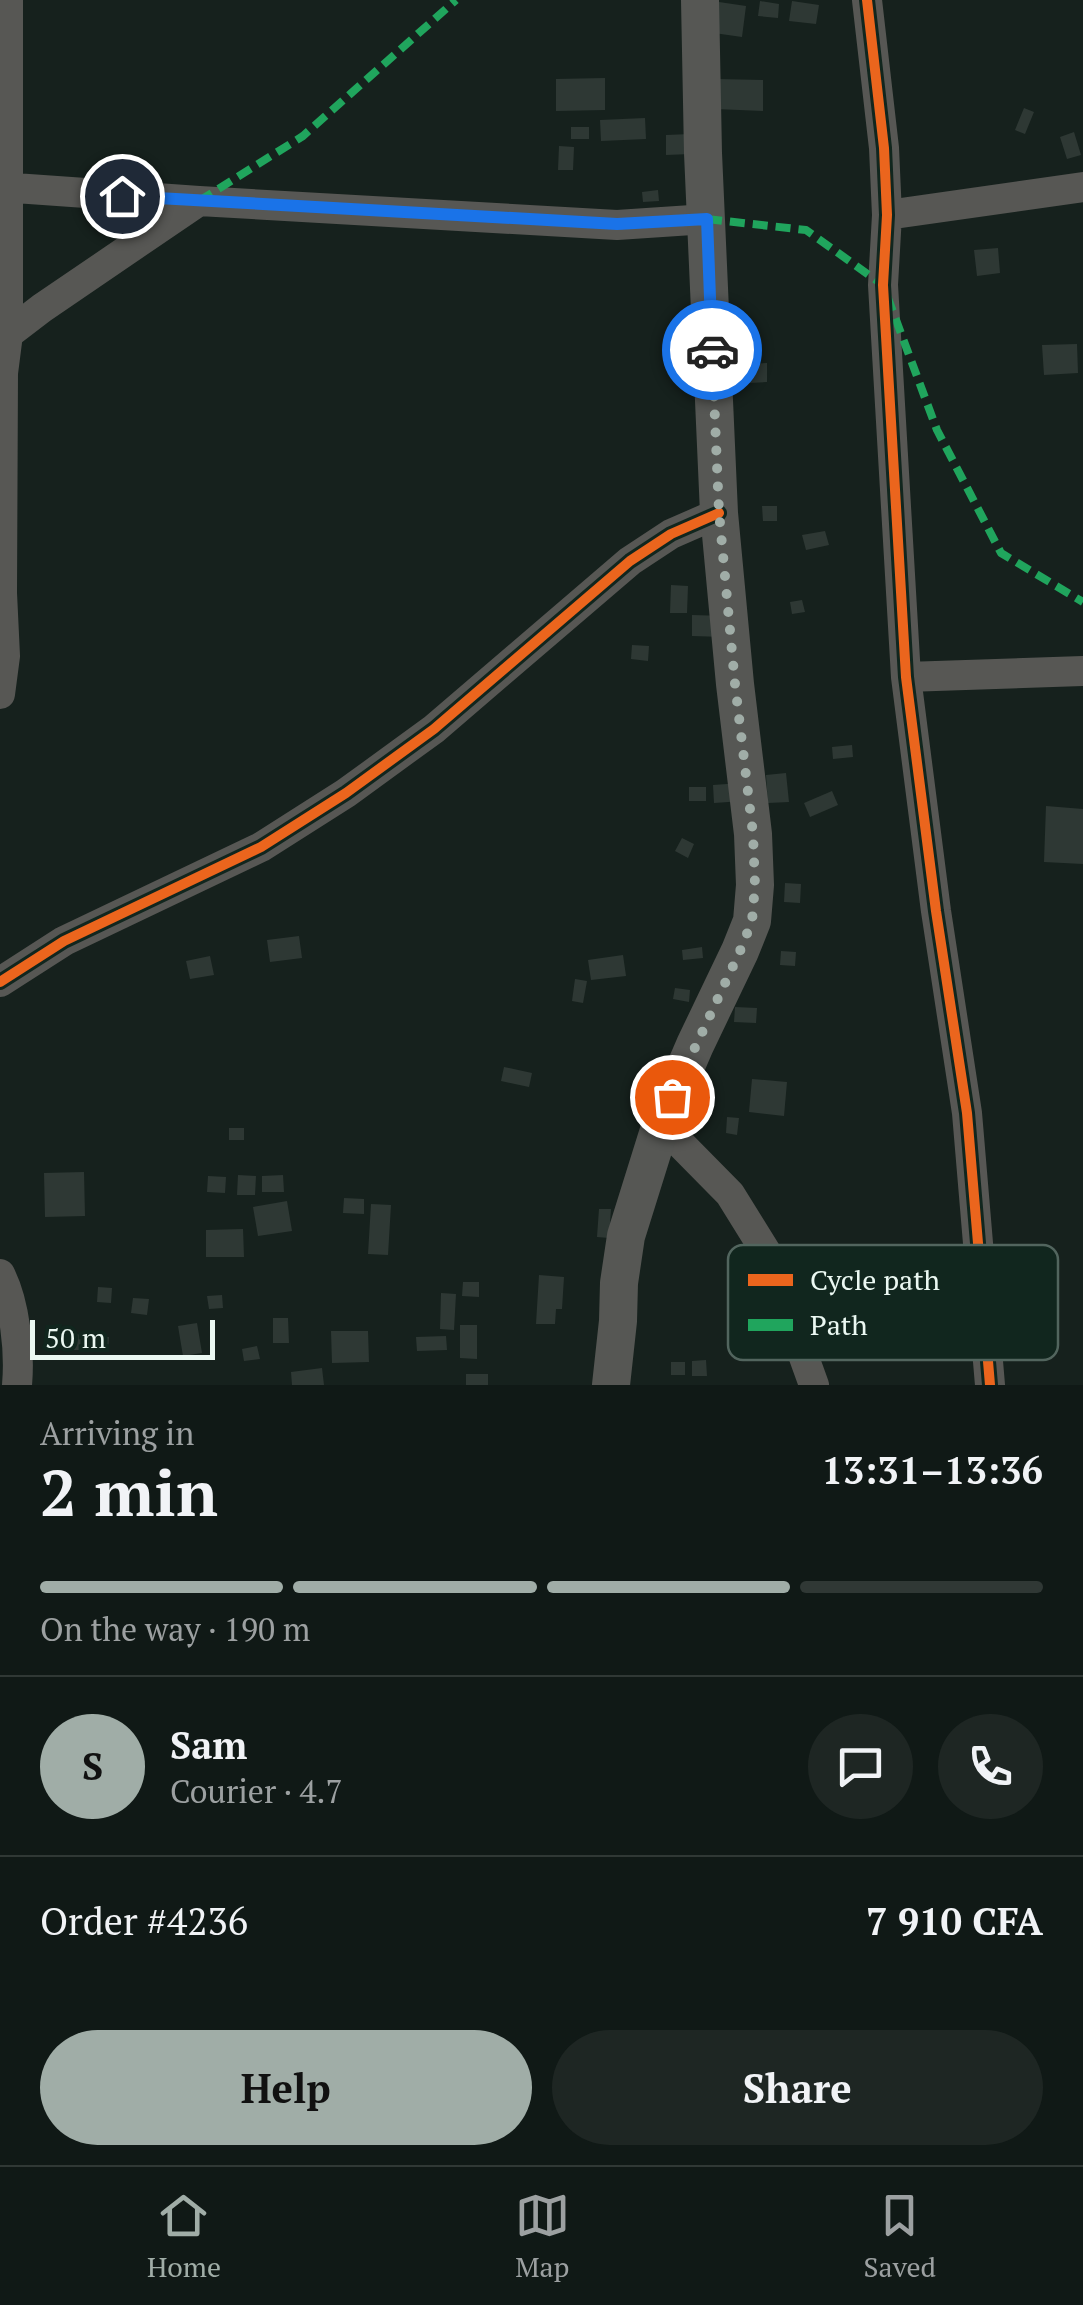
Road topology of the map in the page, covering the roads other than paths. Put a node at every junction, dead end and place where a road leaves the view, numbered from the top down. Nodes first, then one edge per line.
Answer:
1 (8, 0) edge
2 (700, 0) edge
3 (867, 0) edge
4 (4, 187) edge
5 (1083, 187) edge
6 (199, 202) junction
7 (887, 214) junction
8 (707, 219) junction
9 (8, 334) junction
10 (719, 512) junction
11 (1083, 671) edge
12 (906, 677) junction
13 (0, 694) edge
14 (0, 982) edge
15 (661, 1124) junction
16 (762, 1245) edge
17 (978, 1245) edge
18 (0, 1274) edge
19 (805, 1360) edge
20 (988, 1360) edge
21 (17, 1385) edge
22 (610, 1385) edge
23 (814, 1385) edge
24 (990, 1385) edge

1 - 4 street
2 - 8 main road
3 - 7 street
4 - 6 street
4 - 9 street
5 - 7 street
6 - 8 street
6 - 9 street
7 - 12 street
8 - 10 main road
9 - 13 street
10 - 14 street
10 - 15 main road
11 - 12 street
12 - 17 street
15 - 16 street
15 - 22 main road
18 - 21 street
19 - 23 street
20 - 24 street

